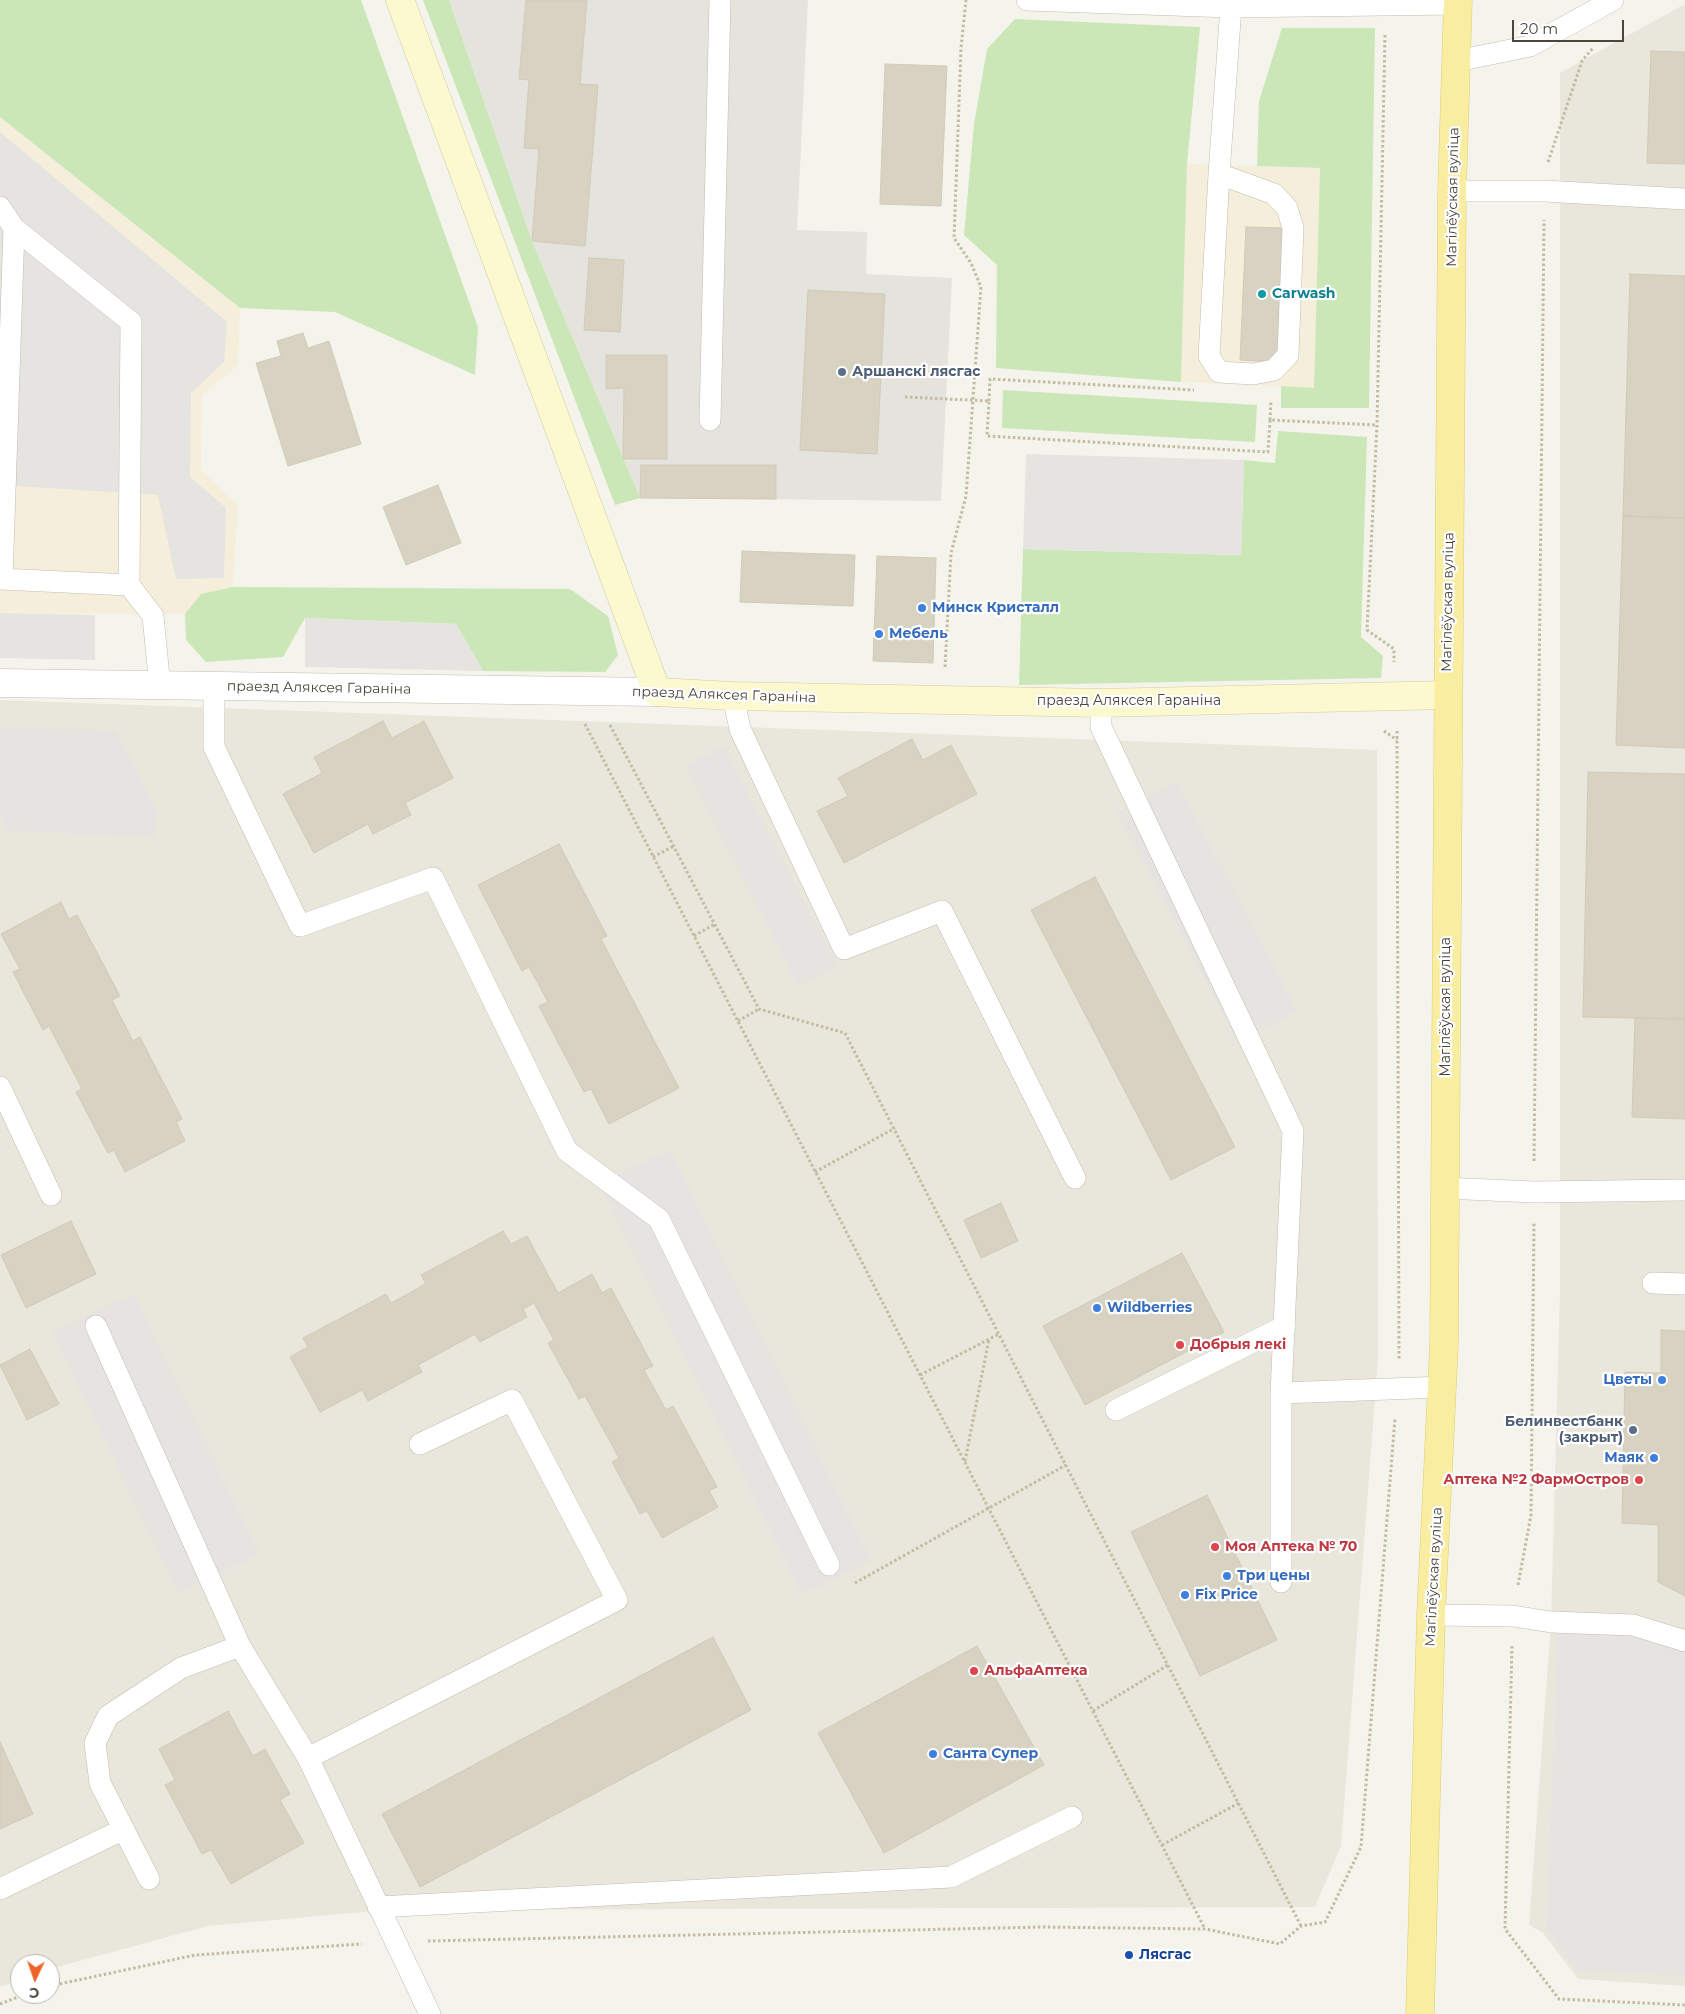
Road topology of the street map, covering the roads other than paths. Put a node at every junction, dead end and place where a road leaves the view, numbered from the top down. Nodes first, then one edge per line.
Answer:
1 (400, 0) edge
2 (720, 0) edge
3 (1027, 0) edge
4 (1458, 2) edge
5 (1610, 2) edge
6 (1231, 7) junction
7 (1457, 61) junction
8 (1219, 174) junction
9 (1452, 191) junction
10 (1685, 199) edge
11 (0, 207) edge
12 (14, 228) junction
13 (710, 420) dead end
14 (1, 579) edge
15 (129, 585) junction
16 (0, 683) edge
17 (160, 687) junction
18 (214, 687) junction
19 (657, 692) junction
20 (1447, 695) junction
21 (733, 696) junction
22 (1101, 703) junction
23 (0, 1087) edge
24 (1075, 1178) dead end
25 (1444, 1188) junction
26 (1685, 1190) edge
27 (51, 1195) dead end
28 (1653, 1283) dead end
29 (1685, 1284) edge
30 (96, 1326) dead end
31 (1284, 1326) junction
32 (1443, 1387) junction
33 (1281, 1394) junction
34 (1116, 1410) dead end
35 (420, 1444) dead end
36 (829, 1565) road end
37 (1281, 1582) dead end
38 (1431, 1615) junction
39 (1685, 1641) edge
40 (240, 1646) junction
41 (308, 1758) junction
42 (1072, 1817) dead end
43 (124, 1829) junction
44 (149, 1879) dead end
45 (0, 1889) edge
46 (378, 1907) junction
47 (430, 2014) edge
48 (1420, 2014) edge

1 - 19 street
2 - 13 lane
3 - 6 lane
4 - 6 lane
4 - 7 main road, Магілёўская вуліца
5 - 7 lane
6 - 8 lane
7 - 9 main road, Магілёўская вуліца
8 - 8 lane
9 - 10 lane
9 - 20 main road, Магілёўская вуліца
11 - 12 lane
12 - 14 lane
12 - 15 lane
14 - 15 lane
15 - 17 lane
16 - 17 street, праезд Аляксея Гараніна
17 - 18 street, праезд Аляксея Гараніна
18 - 19 street, праезд Аляксея Гараніна
18 - 36 lane
19 - 21 street, праезд Аляксея Гараніна
20 - 22 street, праезд Аляксея Гараніна
20 - 25 main road, Магілёўская вуліца
21 - 22 street, праезд Аляксея Гараніна
21 - 24 lane
22 - 31 lane
23 - 27 lane
25 - 26 lane
25 - 32 main road, Магілёўская вуліца
28 - 29 lane
30 - 40 lane
31 - 33 lane
31 - 34 lane
32 - 33 lane
32 - 38 main road, Магілёўская вуліца
33 - 37 lane
35 - 41 lane
38 - 39 lane
38 - 48 main road, Магілёўская вуліца
40 - 41 lane
40 - 43 lane
41 - 46 lane
42 - 46 lane
43 - 44 lane
43 - 45 lane
46 - 47 lane

